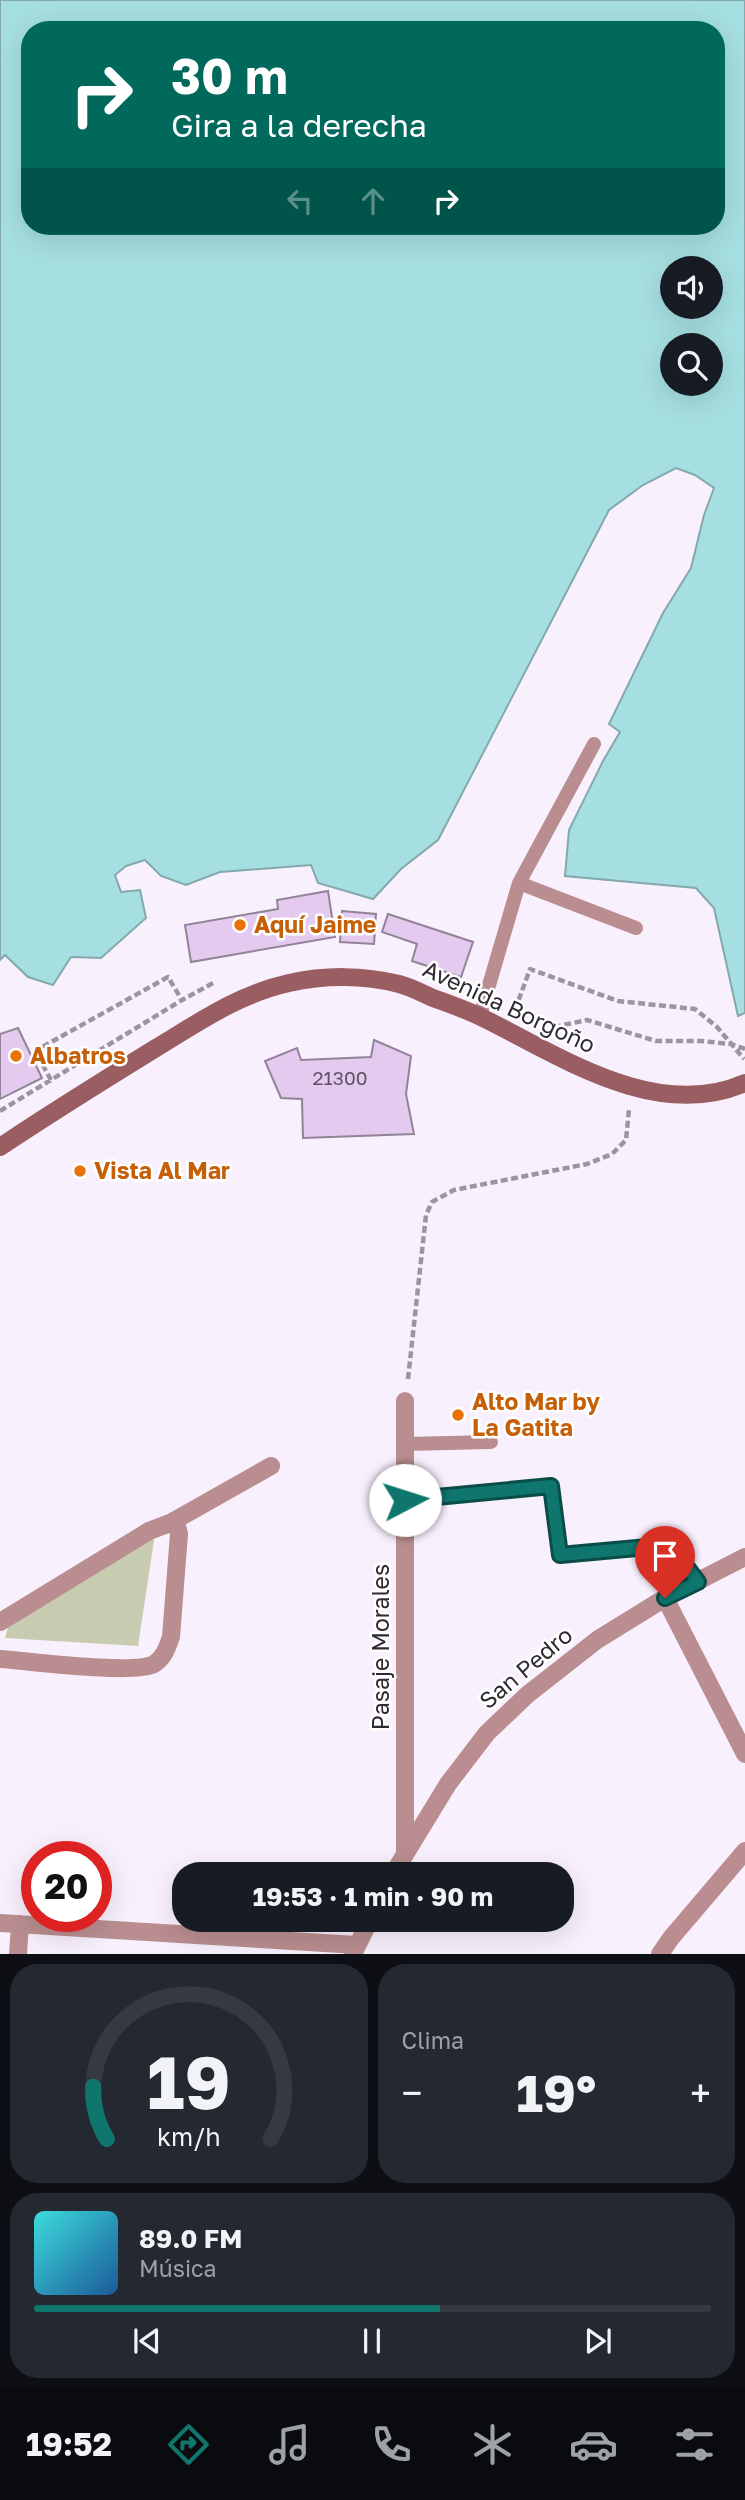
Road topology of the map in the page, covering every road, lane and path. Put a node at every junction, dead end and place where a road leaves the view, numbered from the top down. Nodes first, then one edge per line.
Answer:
1 (594, 744) dead end
2 (519, 883) junction
3 (636, 928) dead end
4 (221, 980) dead end
5 (182, 1000) junction
6 (481, 1009) junction
7 (196, 1024) junction
8 (544, 1025) dead end
9 (731, 1044) junction
10 (745, 1049) edge
11 (745, 1060) edge
12 (51, 1081) junction
13 (745, 1083) edge
14 (631, 1085) junction
15 (0, 1111) edge
16 (0, 1147) edge
17 (405, 1401) joint
18 (491, 1442) dead end
19 (405, 1444) junction
20 (271, 1466) dead end
21 (405, 1500) junction
22 (170, 1522) junction
23 (745, 1557) edge
24 (698, 1582) junction
25 (665, 1598) junction
26 (0, 1622) edge
27 (0, 1659) edge
28 (745, 1754) edge
29 (405, 1851) junction
30 (745, 1851) edge
31 (399, 1862) edge
32 (0, 1923) edge
33 (20, 1924) junction
34 (364, 1932) edge
35 (355, 1949) edge
36 (18, 1954) edge
37 (660, 1954) edge

1 - 2 lane
2 - 3 lane
2 - 6 lane
4 - 5 path
5 - 7 path
5 - 12 path
5 - 12 path
6 - 7 main road, Avenida Borgoño
6 - 9 path
6 - 14 main road, Avenida Borgoño
7 - 16 main road, Avenida Borgoño
8 - 9 path
9 - 10 path
9 - 11 path
12 - 15 path
13 - 14 main road, Avenida Borgoño
14 - 17 path
17 - 19 street, Pasaje Morales
18 - 19 lane
19 - 21 street, Pasaje Morales
20 - 22 street
21 - 24 lane
21 - 29 street, Pasaje Morales
22 - 26 street
22 - 27 street
23 - 24 street, San Pedro
24 - 25 street, San Pedro
25 - 28 street
25 - 29 street, San Pedro
29 - 31 street, San Pedro
30 - 37 street
32 - 33 street
33 - 35 street
33 - 36 street
34 - 35 street

